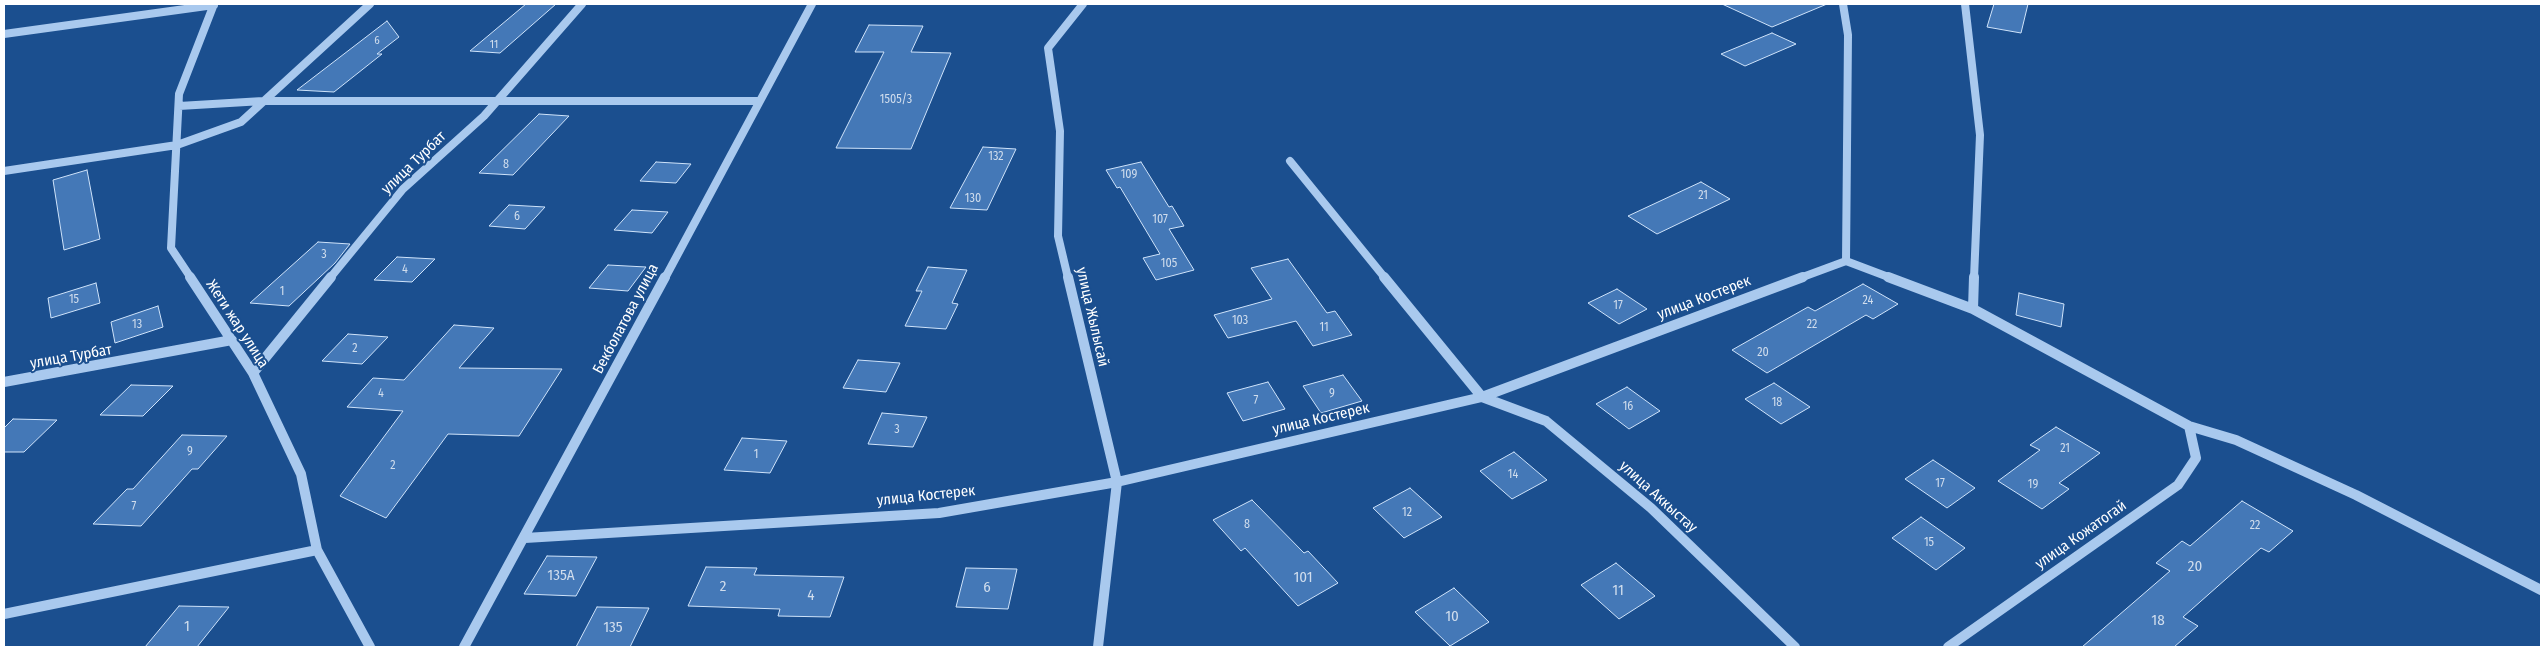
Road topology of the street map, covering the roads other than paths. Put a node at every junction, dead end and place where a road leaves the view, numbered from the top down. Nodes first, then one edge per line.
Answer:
1 (214, 4) edge
2 (370, 4) edge
3 (582, 4) edge
4 (812, 4) edge
5 (1083, 4) edge
6 (1843, 4) edge
7 (1963, 4) edge
8 (4, 34) edge
9 (498, 100) junction
10 (263, 101) junction
11 (758, 101) junction
12 (179, 106) junction
13 (177, 145) junction
14 (1290, 161) dead end
15 (4, 171) edge
16 (1846, 261) junction
17 (1973, 309) junction
18 (232, 340) junction
19 (253, 373) junction
20 (4, 382) edge
21 (1482, 397) junction
22 (2189, 426) junction
23 (1117, 482) junction
24 (525, 538) junction
25 (317, 550) junction
26 (2541, 590) edge
27 (4, 614) edge
28 (370, 647) edge
29 (464, 647) edge
30 (1098, 647) edge
31 (1795, 647) edge
32 (1948, 647) edge

1 - 8 street
1 - 12 street, Жети жар улица
2 - 10 street
3 - 9 street, улица Турбат
4 - 11 street, Бекболатова улица
5 - 23 street, улица Жылысай
6 - 16 street
7 - 17 street
9 - 10 street
9 - 11 street
9 - 19 street, улица Турбат
10 - 12 street
10 - 13 street
11 - 24 street, Бекболатова улица
12 - 13 street, Жети жар улица
13 - 15 street
13 - 18 street, Жети жар улица
14 - 21 street
16 - 17 street
16 - 21 street, улица Костерек
17 - 22 street
18 - 19 street, Жети жар улица
18 - 20 street, улица Турбат
19 - 25 street, Жети жар улица
21 - 23 street, улица Костерек
21 - 31 street, улица Аккыстау
22 - 26 street
22 - 32 street, улица Кожатогай
23 - 24 street, улица Костерек
23 - 30 street, улица Жылысай
24 - 29 street, Бекболатова улица
25 - 27 street
25 - 28 street, Жети жар улица

